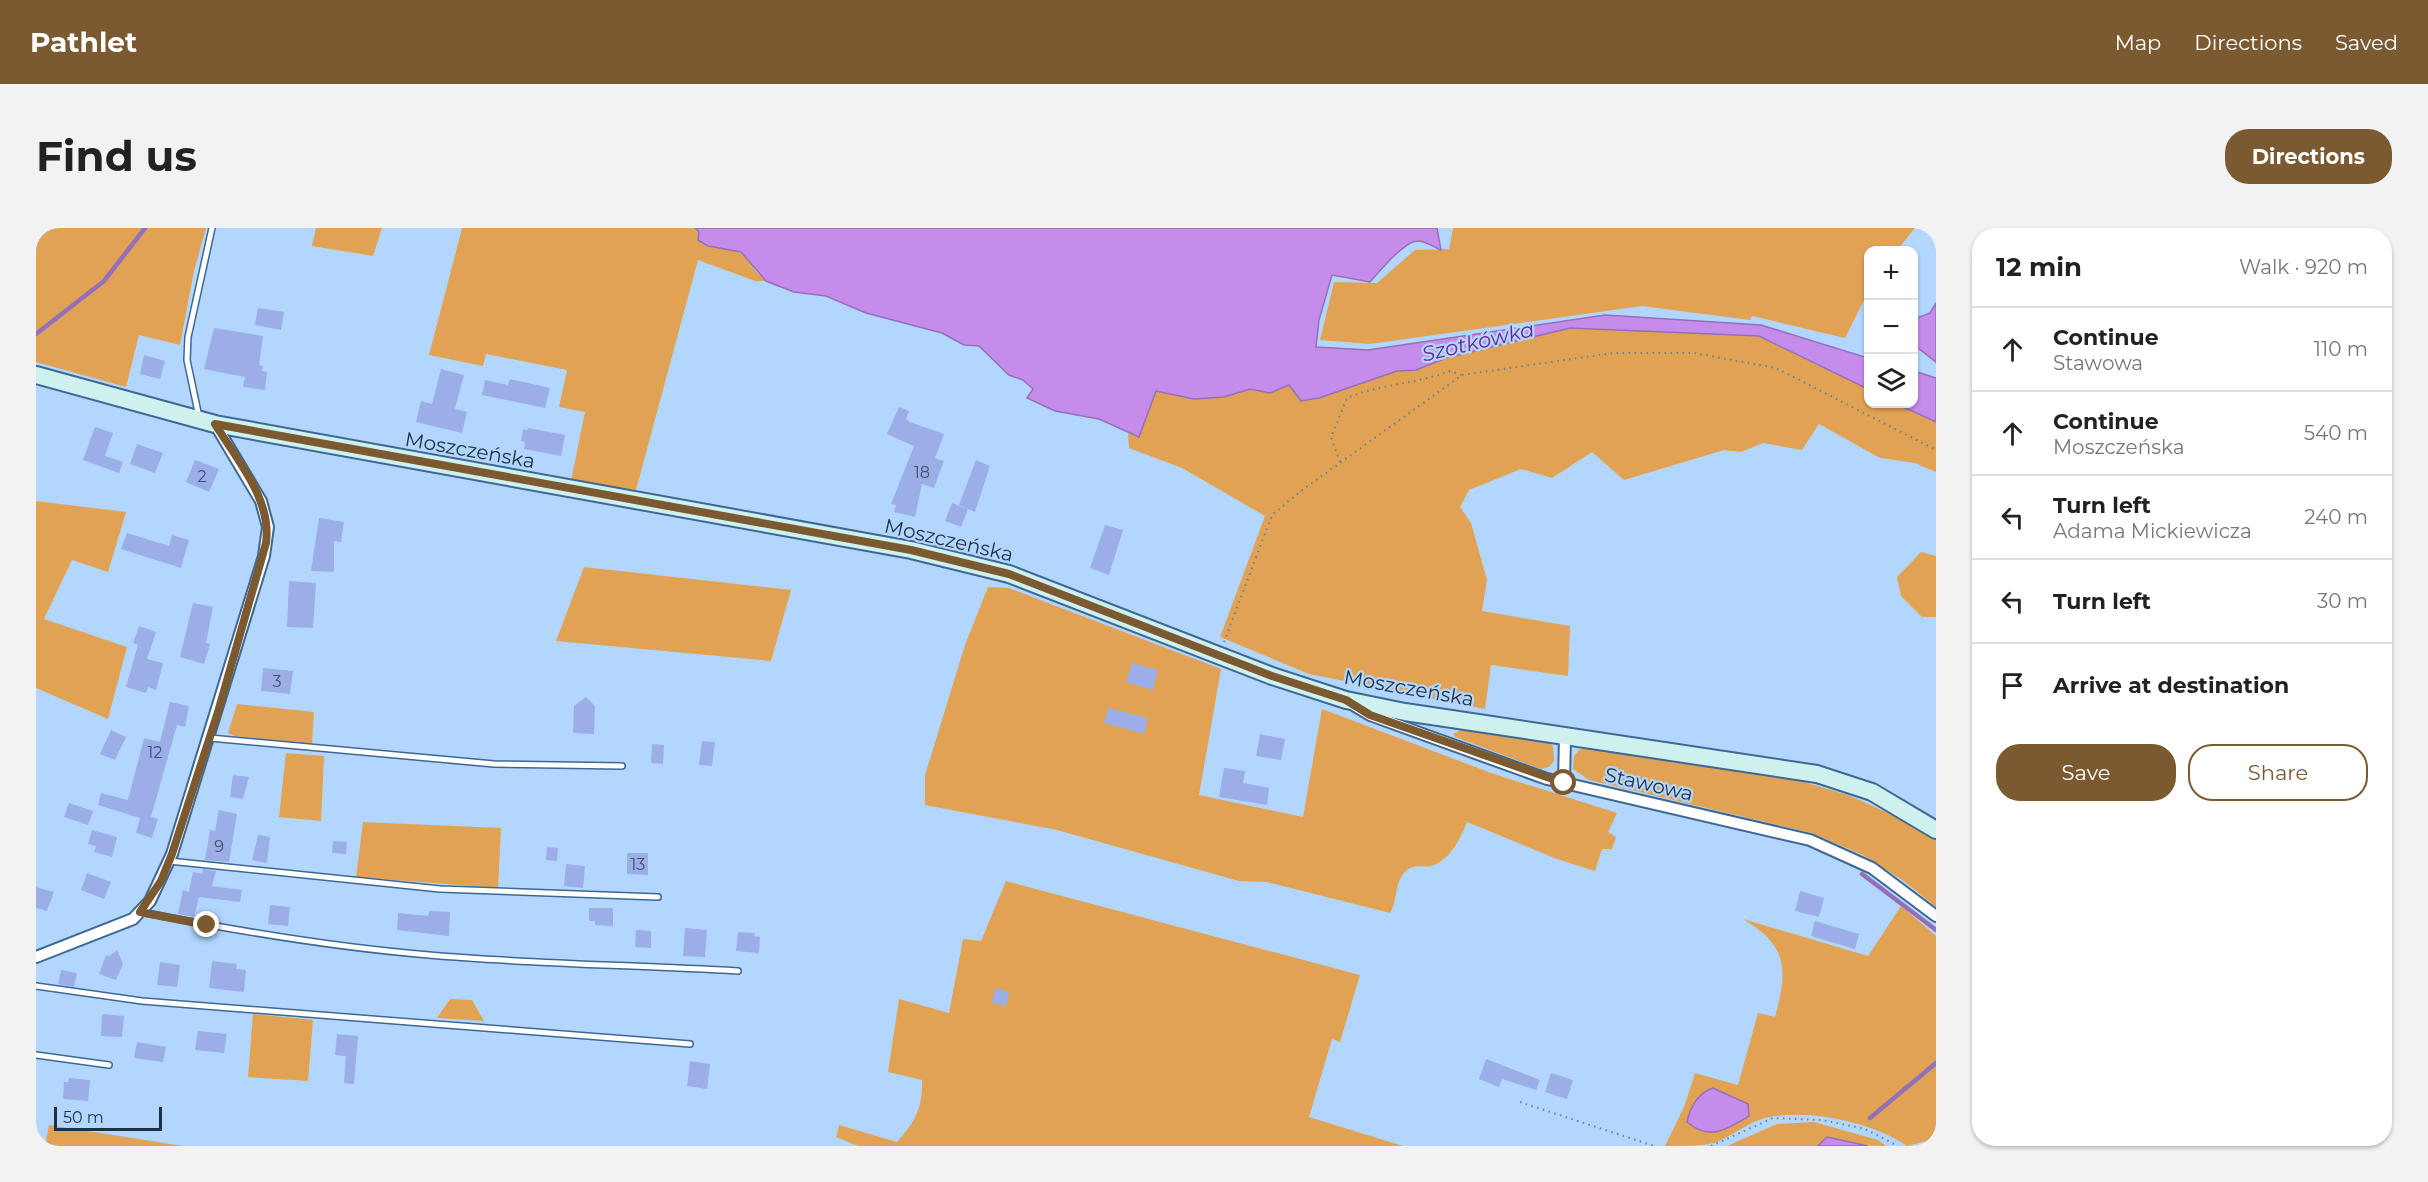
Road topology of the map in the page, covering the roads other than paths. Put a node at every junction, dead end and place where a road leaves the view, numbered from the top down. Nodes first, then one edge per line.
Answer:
1 (213, 228) edge
2 (36, 375) edge
3 (199, 420) junction
4 (215, 424) junction
5 (1346, 700) junction
6 (1565, 735) junction
7 (210, 738) junction
8 (621, 766) dead end
9 (1564, 783) junction
10 (1936, 830) edge
11 (170, 861) junction
12 (658, 897) dead end
13 (140, 912) junction
14 (1936, 916) edge
15 (36, 957) edge
16 (738, 970) dead end
17 (36, 986) edge
18 (690, 1044) dead end
19 (36, 1055) edge
20 (109, 1065) dead end

1 - 3 lane
2 - 3 street, Moszczeńska
3 - 4 street, Moszczeńska
4 - 5 street, Moszczeńska
4 - 7 street
5 - 6 street, Moszczeńska
5 - 9 street, Stawowa
6 - 9 street
6 - 10 street, Moszczeńska
7 - 8 lane
7 - 11 street
9 - 14 street, Stawowa
11 - 12 lane
11 - 13 street
13 - 15 street
13 - 16 lane
17 - 18 lane
19 - 20 lane

